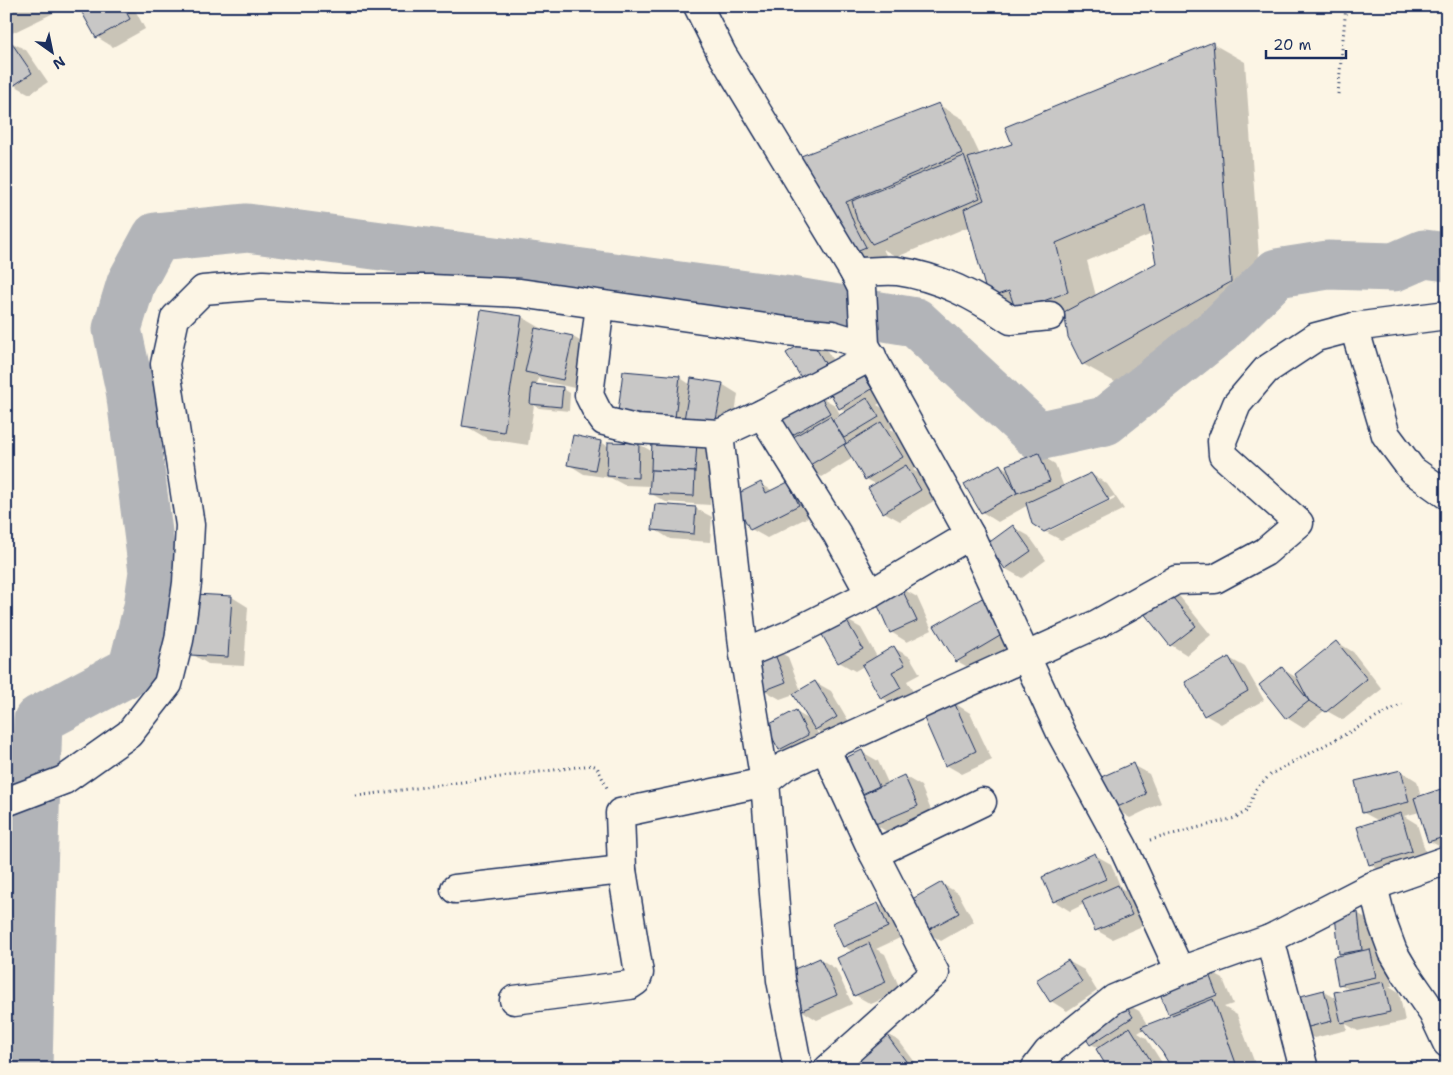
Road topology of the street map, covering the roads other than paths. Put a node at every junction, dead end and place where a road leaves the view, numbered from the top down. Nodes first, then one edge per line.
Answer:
1 (698, 6) edge
2 (858, 280) junction
3 (600, 305) junction
4 (1447, 315) edge
5 (1050, 316) dead end
6 (1354, 327) junction
7 (867, 347) junction
8 (762, 414) junction
9 (720, 434) junction
10 (1447, 495) edge
11 (970, 535) junction
12 (870, 594) junction
13 (744, 654) junction
14 (1026, 657) junction
15 (825, 748) junction
16 (765, 782) junction
17 (14, 799) edge
18 (982, 802) dead end
19 (874, 854) junction
20 (1447, 860) edge
21 (622, 870) junction
22 (1373, 886) junction
23 (455, 889) dead end
24 (1270, 939) junction
25 (1180, 971) junction
26 (514, 1000) dead end
27 (1447, 1043) edge
28 (798, 1069) edge
29 (828, 1069) edge
30 (1036, 1069) edge
31 (1304, 1069) edge

1 - 2 street
2 - 5 street
2 - 7 street
3 - 7 street
3 - 9 street
3 - 17 street
4 - 6 street
6 - 10 street
6 - 14 street
7 - 8 street
7 - 11 street
8 - 9 street
8 - 12 street
9 - 13 street
11 - 12 street
11 - 14 street
12 - 13 street
13 - 16 street
14 - 15 street
14 - 25 street
15 - 16 street
15 - 19 street
16 - 21 street
16 - 28 street
18 - 19 street
19 - 29 street
20 - 22 street
21 - 23 street
21 - 26 street
22 - 24 street
22 - 27 street
24 - 25 street
24 - 31 street
25 - 30 street

